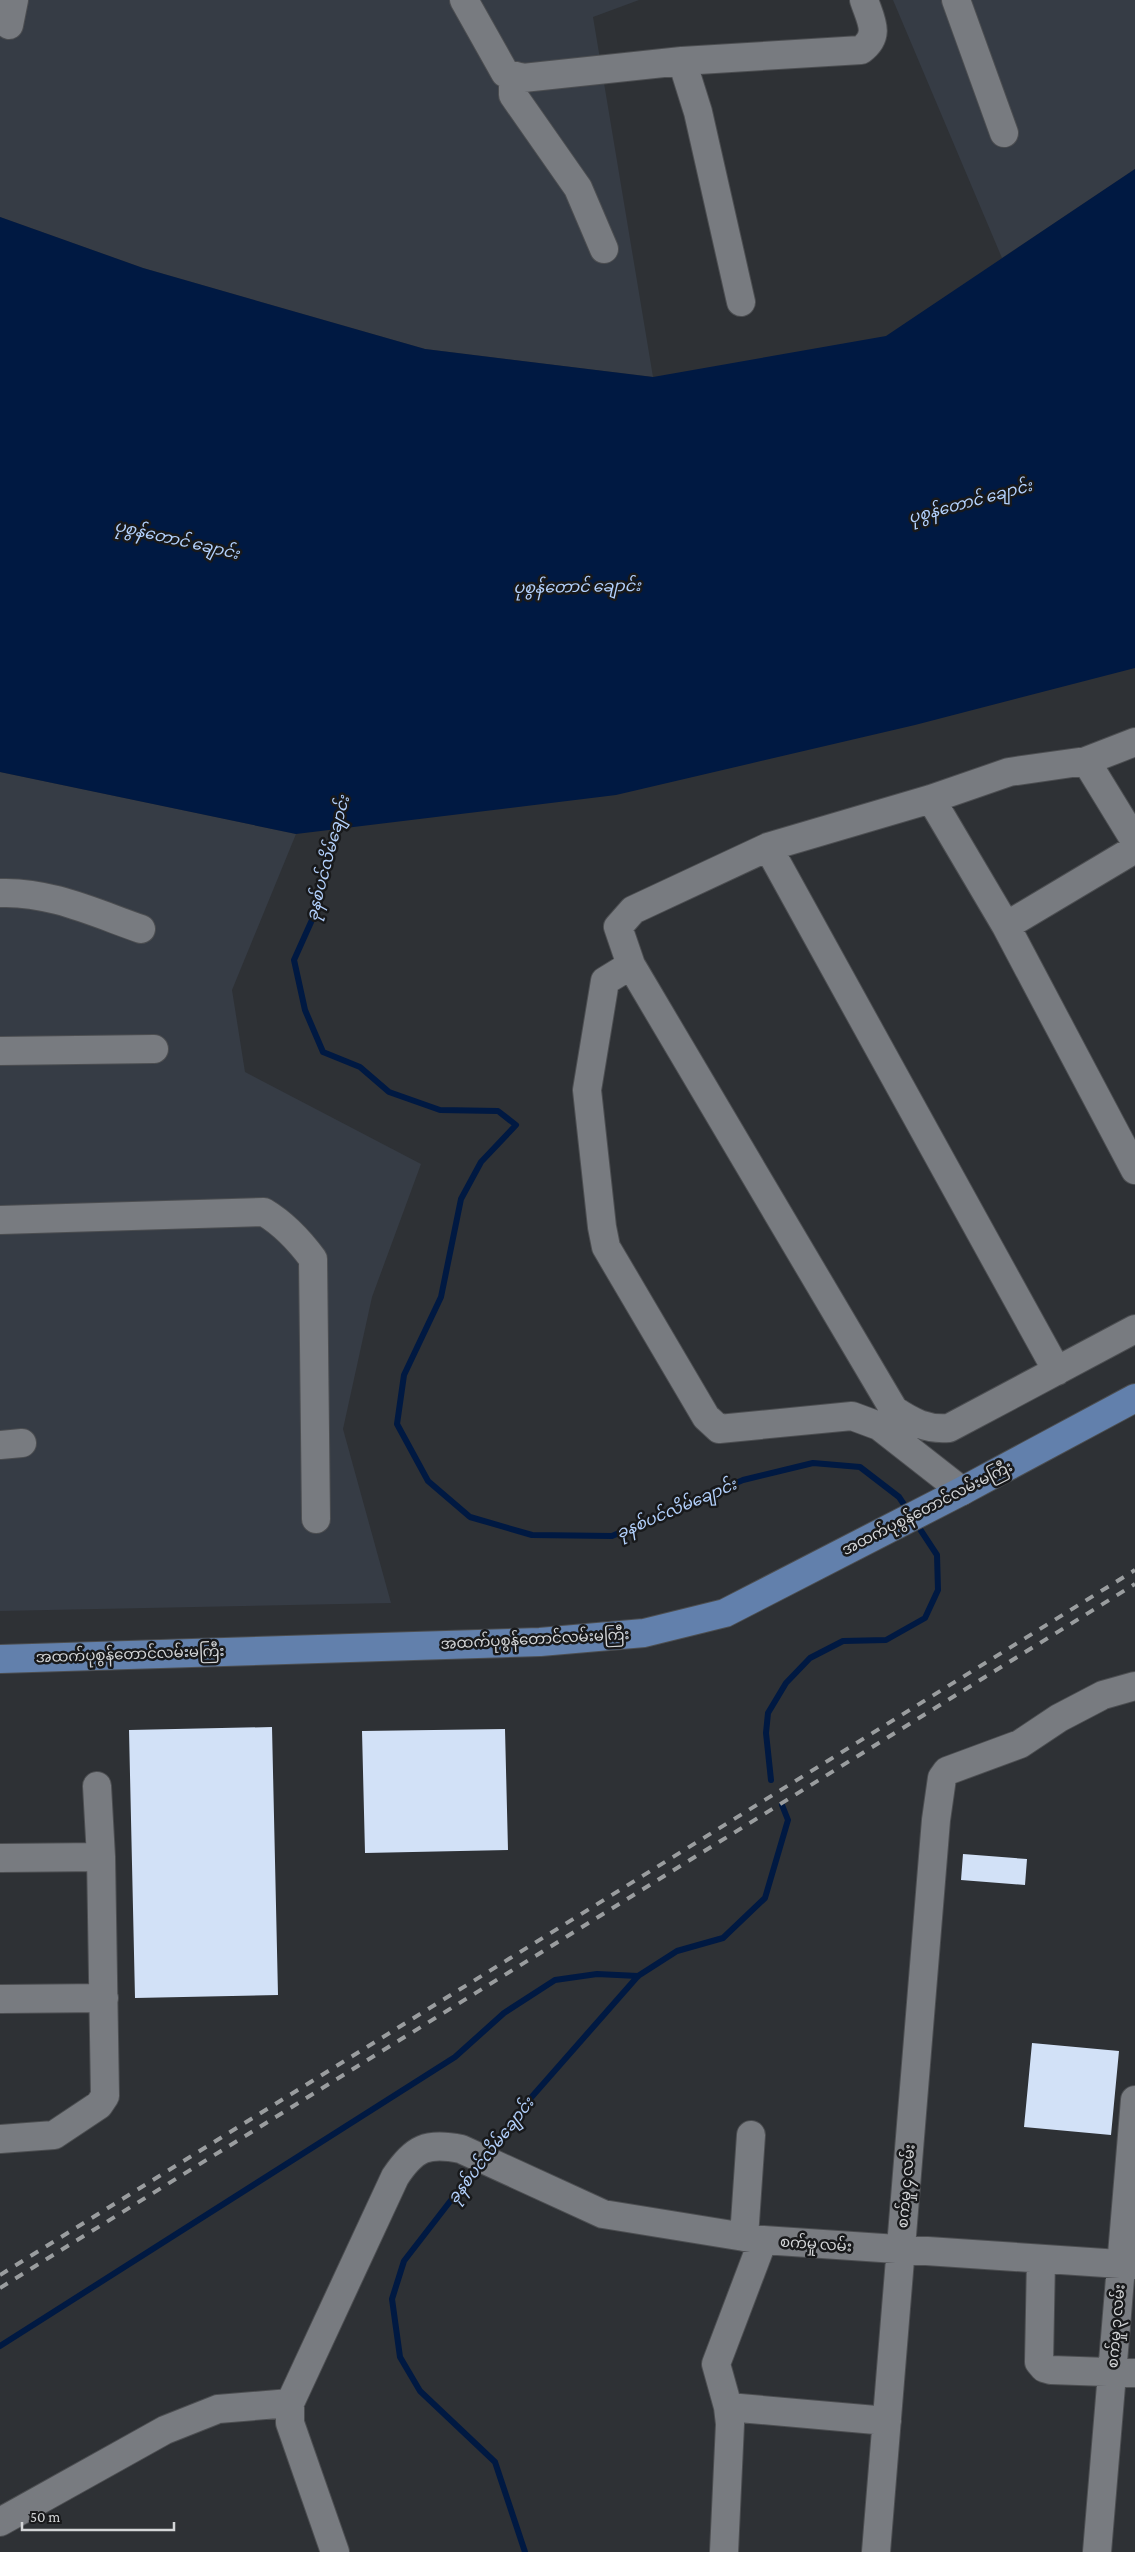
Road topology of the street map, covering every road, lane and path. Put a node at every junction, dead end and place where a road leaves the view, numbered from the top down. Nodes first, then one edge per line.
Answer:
1 (464, 0) edge
2 (864, 0) edge
3 (956, 0) edge
4 (682, 61) junction
5 (513, 76) junction
6 (1004, 134) dead end
7 (604, 249) dead end
8 (741, 302) dead end
9 (1135, 742) edge
10 (1086, 761) junction
11 (931, 798) junction
12 (1135, 841) edge
13 (768, 847) junction
14 (1135, 849) edge
15 (0, 893) edge
16 (1006, 926) junction
17 (140, 928) dead end
18 (631, 965) junction
19 (154, 1049) dead end
20 (0, 1050) edge
21 (1135, 1170) edge
22 (0, 1220) edge
23 (1135, 1329) edge
24 (1057, 1371) junction
25 (1135, 1398) edge
26 (962, 1491) junction
27 (316, 1519) dead end
28 (0, 1658) edge
29 (1135, 1686) edge
30 (97, 1786) dead end
31 (101, 1857) junction
32 (0, 1858) edge
33 (104, 1998) junction
34 (0, 1999) edge
35 (1135, 2100) edge
36 (751, 2135) dead end
37 (0, 2139) edge
38 (754, 2238) junction
39 (901, 2250) junction
40 (1041, 2259) junction
41 (1128, 2265) edge
42 (1123, 2373) edge
43 (290, 2403) junction
44 (728, 2407) junction
45 (887, 2421) junction
46 (0, 2522) edge
47 (335, 2552) edge
48 (724, 2552) edge
49 (876, 2552) edge
50 (1097, 2552) edge

1 - 5 street
2 - 4 street
3 - 6 street
4 - 5 street
4 - 8 street
5 - 7 street
9 - 10 street
10 - 11 street
10 - 12 street
11 - 13 street
11 - 16 street
13 - 18 street
13 - 24 street
14 - 16 street
15 - 17 street
16 - 21 street
18 - 24 street
18 - 26 street
19 - 20 street
22 - 27 street
23 - 24 street
25 - 26 main road, အထက်ပုစွန်တောင်လမ်းမကြီး
26 - 28 main road, အထက်ပုစွန်တောင်လမ်းမကြီး
29 - 39 street, စက်မှု ၄ လမ်း
30 - 31 street
31 - 32 street
31 - 33 street
33 - 34 street
33 - 37 street
35 - 41 street, စက်မှု ၃ လမ်း
36 - 38 street
38 - 39 street, စက်မှု လမ်း
38 - 43 street, စက်မှု လမ်း
38 - 44 street
39 - 40 street, စက်မှု လမ်း
39 - 45 street, စက်မှု ၄ လမ်း
40 - 41 street, စက်မှု လမ်း
40 - 42 street
41 - 42 street, စက်မှု ၃ လမ်း
42 - 50 street, စက်မှု ၃ လမ်း
43 - 46 street
43 - 47 street
44 - 45 street
44 - 48 street
45 - 49 street, စက်မှု ၄ လမ်း

